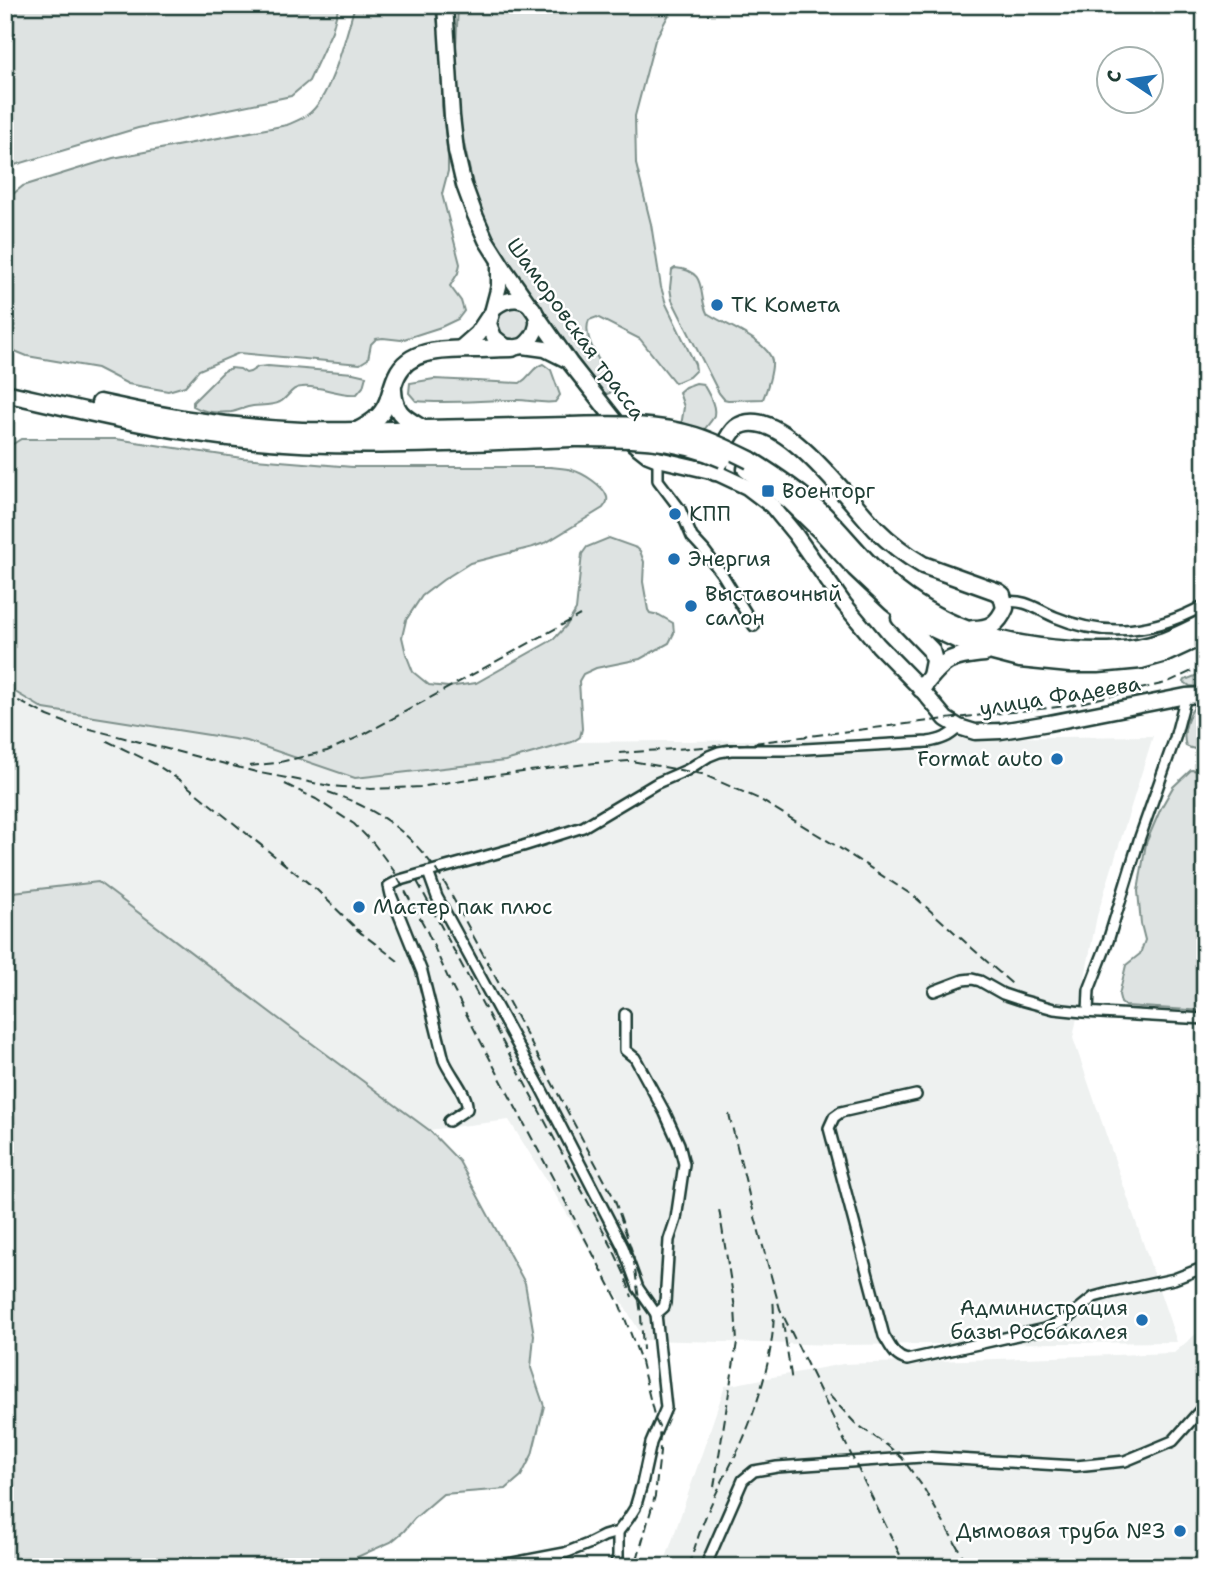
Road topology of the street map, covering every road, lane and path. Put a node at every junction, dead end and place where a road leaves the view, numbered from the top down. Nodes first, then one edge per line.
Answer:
1 (445, 5) edge
2 (498, 259) junction
3 (533, 309) junction
4 (492, 312) junction
5 (518, 347) junction
6 (461, 349) junction
7 (570, 363) junction
8 (5, 382) edge
9 (393, 388) junction
10 (5, 393) edge
11 (423, 429) junction
12 (357, 431) junction
13 (571, 432) junction
14 (658, 459) junction
15 (748, 465) junction
16 (715, 472) junction
17 (892, 603) junction
18 (1205, 605) edge
19 (1003, 609) junction
20 (1205, 622) edge
21 (754, 626) dead end
22 (963, 629) junction
23 (1205, 635) edge
24 (1042, 648) junction
25 (993, 652) junction
26 (926, 682) junction
27 (1205, 695) edge
28 (1186, 696) junction
29 (959, 727) junction
30 (428, 872) junction
31 (934, 991) dead end
32 (1088, 1012) junction
33 (625, 1014) dead end
34 (1205, 1019) edge
35 (916, 1095) dead end
36 (449, 1121) dead end
37 (1205, 1267) edge
38 (656, 1314) junction
39 (1205, 1405) edge
40 (618, 1532) junction
41 (491, 1567) edge
42 (615, 1567) edge
43 (705, 1567) edge

1 - 2 main road, Шаморовская трасса
2 - 3 main road, Шаморовская трасса
2 - 4 main road
3 - 4 main road
3 - 5 main road
3 - 7 main road, Шаморовская трасса
4 - 5 main road
4 - 6 highway
5 - 6 highway
5 - 7 main road
6 - 9 highway
7 - 14 main road, Шаморовская трасса
8 - 12 highway
9 - 11 highway
9 - 12 highway
10 - 13 highway
11 - 12 highway
11 - 13 highway
13 - 15 highway, bridge
14 - 16 main road, улица Фадеева
14 - 21 street
15 - 17 highway
15 - 22 highway
16 - 19 highway
16 - 26 main road, улица Фадеева
17 - 25 highway
17 - 26 highway
18 - 19 street
19 - 22 highway
19 - 24 highway
20 - 24 highway
22 - 24 highway
23 - 25 highway
25 - 26 highway
26 - 29 main road, улица Фадеева
27 - 28 main road, улица Фадеева
28 - 29 main road, улица Фадеева
28 - 32 street
29 - 30 street
30 - 36 street
30 - 38 street
31 - 32 street
32 - 34 street
33 - 38 street
35 - 37 street
38 - 40 street
39 - 43 street
40 - 41 street
40 - 42 street

